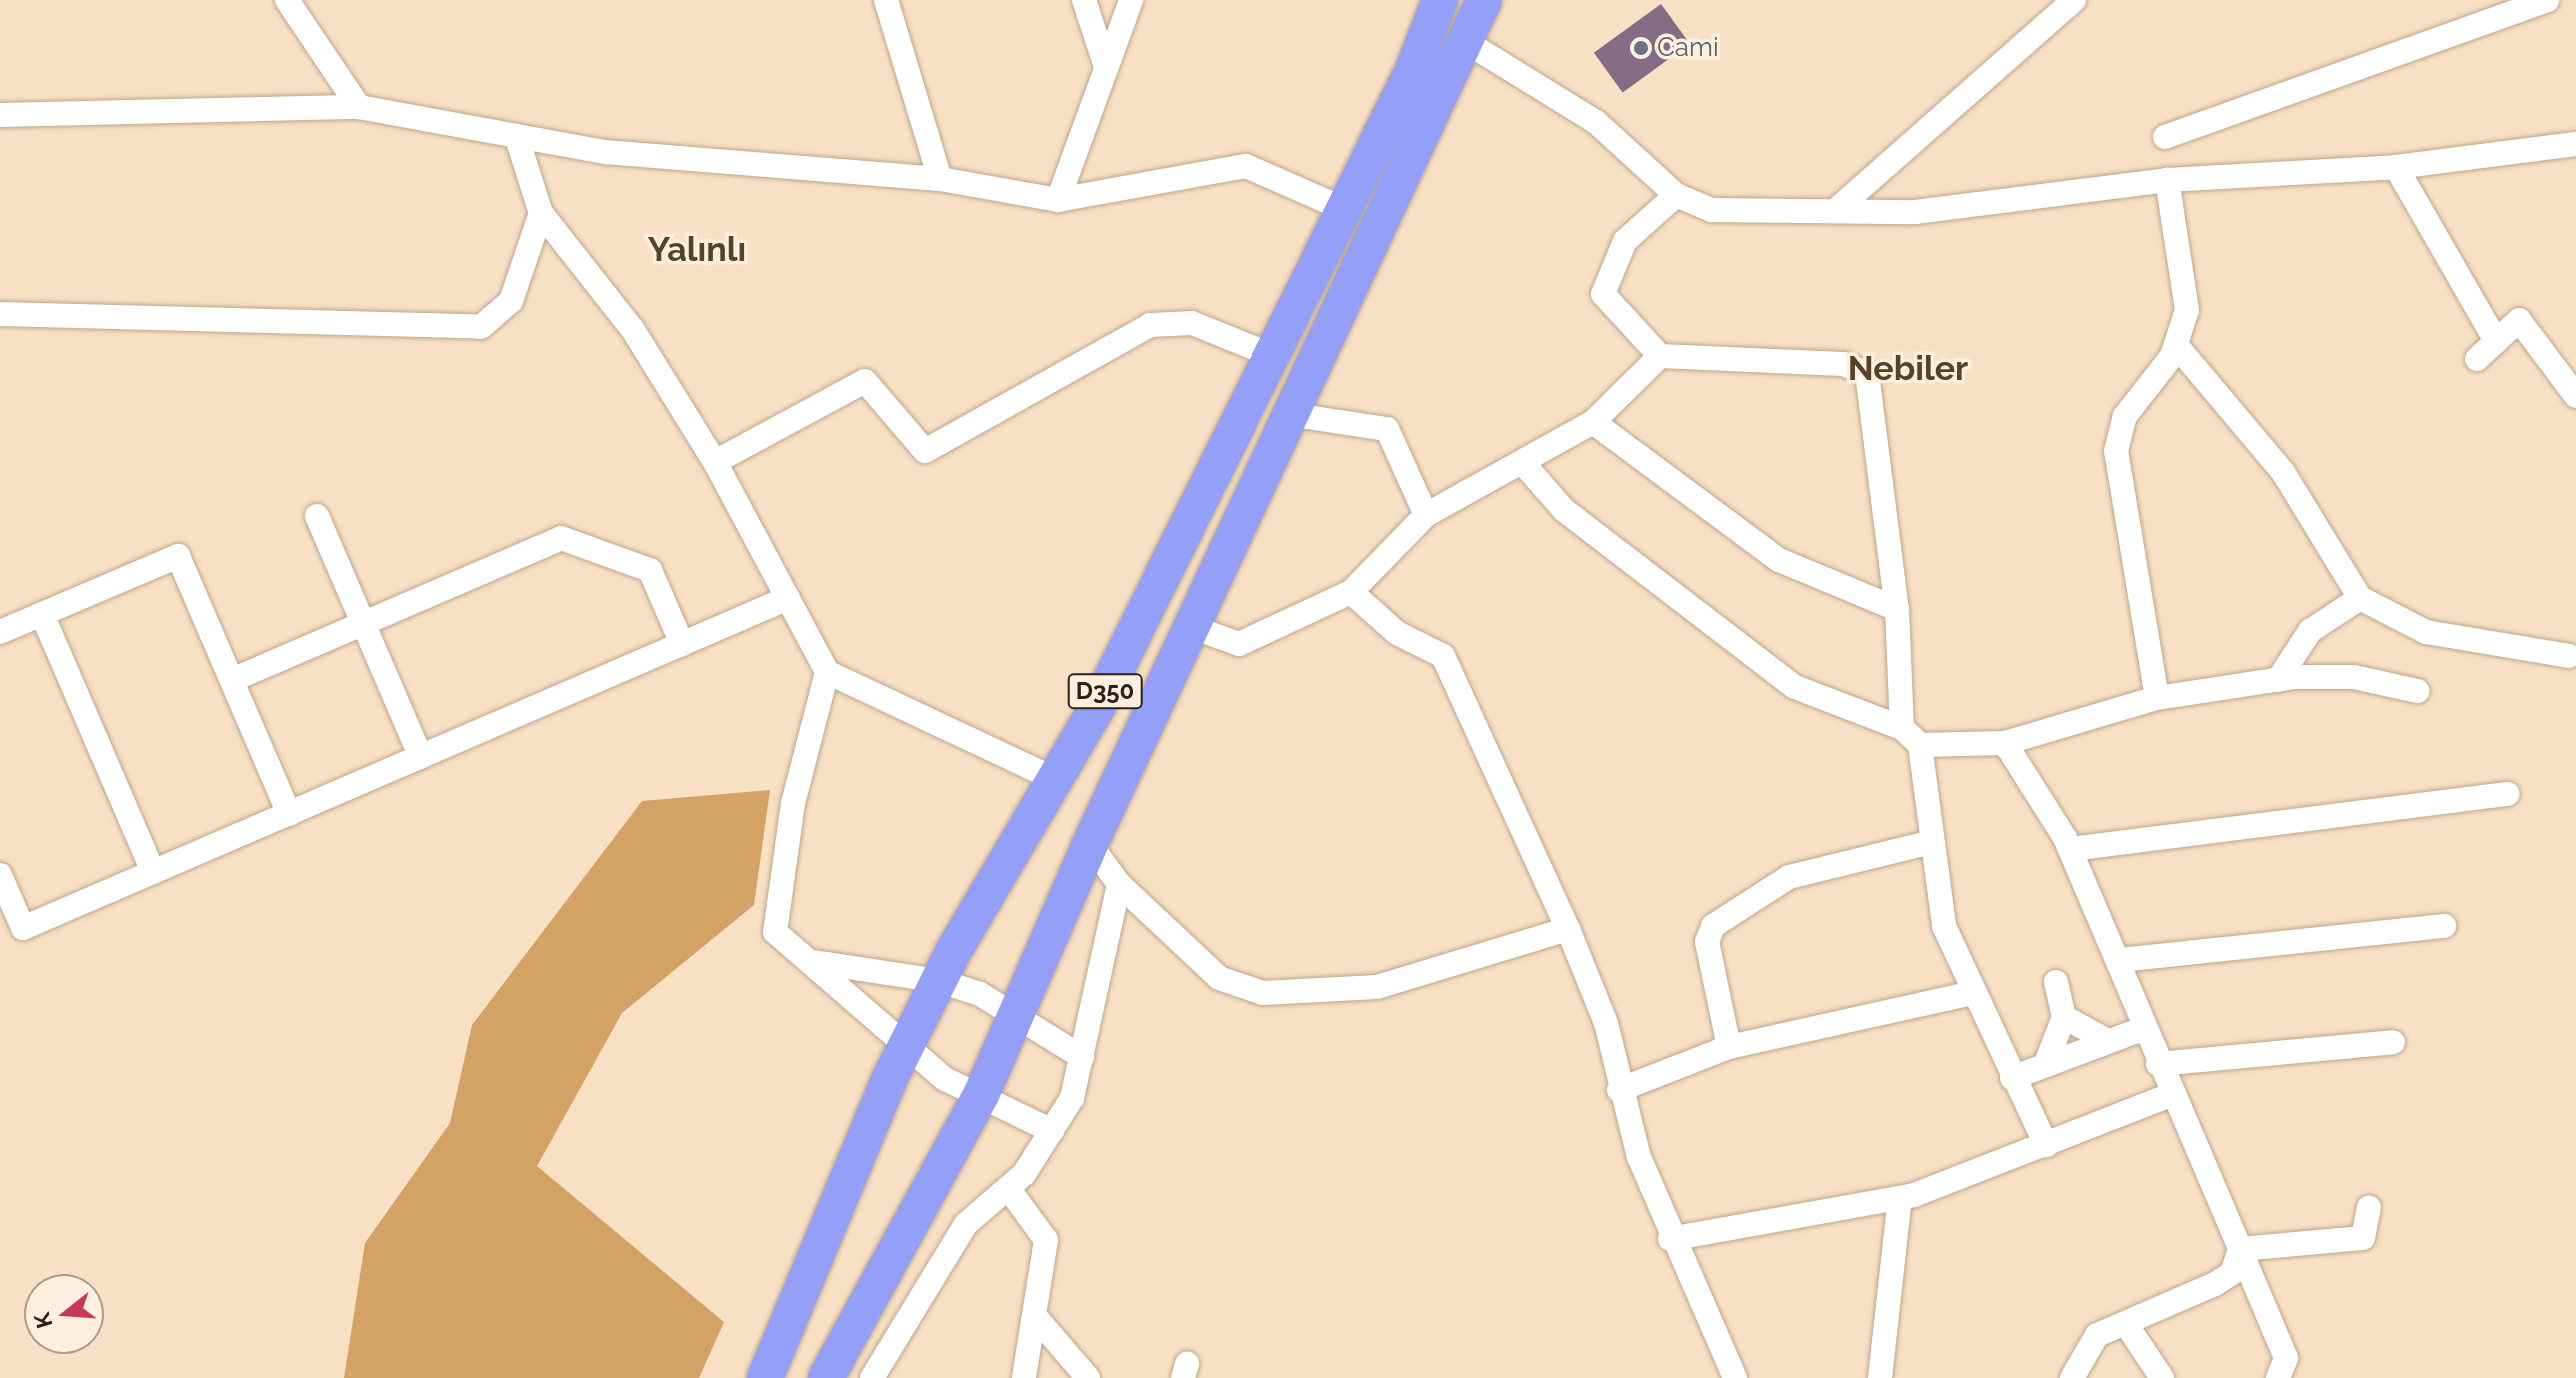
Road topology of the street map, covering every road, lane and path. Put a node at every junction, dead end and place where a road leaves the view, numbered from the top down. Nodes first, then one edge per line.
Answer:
1 (287, 0) edge
2 (886, 0) edge
3 (1084, 0) edge
4 (1131, 0) edge
5 (1440, 0) edge
6 (1484, 0) edge
7 (2074, 0) edge
8 (2547, 0) edge
9 (1468, 43) junction
10 (1106, 67) junction
11 (359, 107) junction
12 (0, 115) edge
13 (2165, 137) dead end
14 (517, 138) junction
15 (2576, 144) edge
16 (2396, 167) junction
17 (940, 179) junction
18 (2167, 180) junction
19 (1676, 195) junction
20 (1058, 200) junction
21 (1344, 209) junction
22 (1837, 209) junction
23 (541, 213) junction
24 (0, 314) edge
25 (2496, 341) junction
26 (2176, 345) junction
27 (1271, 355) junction
28 (1660, 356) junction
29 (2477, 359) dead end
30 (2576, 396) edge
31 (1294, 415) junction
32 (1593, 422) junction
33 (715, 462) junction
34 (1522, 462) junction
35 (1426, 515) junction
36 (317, 516) dead end
37 (1351, 592) junction
38 (788, 598) junction
39 (2360, 598) junction
40 (1897, 609) junction
41 (42, 614) junction
42 (363, 624) junction
43 (1192, 627) junction
44 (0, 632) edge
45 (682, 644) junction
46 (2569, 656) dead end
47 (827, 672) junction
48 (232, 680) junction
49 (2278, 680) junction
50 (2417, 691) dead end
51 (2157, 698) junction
52 (1902, 728) junction
53 (2005, 743) junction
54 (1920, 745) junction
55 (421, 757) junction
56 (1056, 780) junction
57 (2508, 794) dead end
58 (289, 814) junction
59 (1931, 842) junction
60 (1090, 844) junction
61 (2071, 849) junction
62 (153, 872) junction
63 (0, 875) edge
64 (1119, 884) junction
65 (2444, 926) dead end
66 (1568, 929) junction
67 (2120, 960) junction
68 (814, 962) junction
69 (940, 981) junction
70 (2056, 982) dead end
71 (1972, 993) junction
72 (2064, 1017) junction
73 (1017, 1018) junction
74 (2145, 1028) junction
75 (2108, 1041) junction
76 (2393, 1042) dead end
77 (909, 1047) junction
78 (1729, 1047) junction
79 (1082, 1057) junction
80 (2046, 1063) junction
81 (2158, 1064) junction
82 (2012, 1078) junction
83 (1619, 1090) junction
84 (981, 1095) junction
85 (2170, 1095) junction
86 (1052, 1131) junction
87 (2046, 1145) junction
88 (1008, 1188) junction
89 (1900, 1198) junction
90 (2369, 1208) dead end
91 (1670, 1239) junction
92 (2240, 1249) junction
93 (1034, 1315) junction
94 (2126, 1324) junction
95 (1073, 1376) edge
96 (765, 1378) edge
97 (826, 1378) edge
98 (872, 1378) edge
99 (1024, 1378) edge
100 (1735, 1378) edge
101 (1880, 1378) edge
102 (2072, 1378) edge
103 (2162, 1378) edge
104 (2278, 1378) edge

1 - 11 street
2 - 17 street
3 - 10 street
4 - 10 street
5 - 21 highway, D350
6 - 9 highway, D350
7 - 22 street
8 - 13 street
9 - 19 street
9 - 31 highway, D350
10 - 20 street
11 - 12 street
11 - 14 street
14 - 17 street
14 - 23 street
15 - 16 street
16 - 18 street
16 - 25 street
17 - 20 street
18 - 22 street
18 - 26 street
19 - 22 street
19 - 28 street
20 - 21 street
21 - 27 highway, D350
23 - 24 street
23 - 33 street
25 - 29 street
25 - 30 street
26 - 39 street
26 - 51 street
27 - 33 street
27 - 56 highway, D350
28 - 32 street
28 - 40 street
31 - 35 street
31 - 43 highway, D350
32 - 34 street
32 - 40 street
33 - 38 street
34 - 35 street
34 - 52 street
35 - 37 street
36 - 42 street
37 - 43 street
37 - 66 street
38 - 45 street
38 - 47 street
39 - 46 street
39 - 49 street
40 - 52 street
41 - 44 street
41 - 48 street
41 - 62 street
42 - 45 street
42 - 48 street
42 - 55 street
43 - 60 highway, D350
45 - 55 street
47 - 56 street
47 - 68 street
48 - 58 street
49 - 50 street
49 - 51 street
51 - 53 street
52 - 54 street
53 - 54 street
53 - 61 street
54 - 59 street
55 - 58 street
56 - 69 highway, D350
57 - 61 street
58 - 62 street
59 - 71 street
59 - 78 street
60 - 64 street
60 - 73 highway, D350
61 - 67 street
62 - 63 street
64 - 66 street
64 - 79 street
65 - 67 street
66 - 83 street
67 - 74 street
68 - 69 street
68 - 77 street
69 - 73 street
69 - 77 highway, D350
70 - 72 street
71 - 78 street
71 - 82 street
72 - 75 street
72 - 80 street
73 - 79 street
73 - 84 highway, D350
74 - 75 street
74 - 81 street
75 - 80 street
76 - 81 street
77 - 84 street
77 - 96 highway, D350
78 - 83 street
79 - 86 street
80 - 82 street
81 - 85 street
82 - 87 street
83 - 91 street
84 - 86 street
84 - 97 highway, D350
85 - 87 street
85 - 92 street
86 - 88 street
87 - 89 street
88 - 93 street
88 - 98 street
89 - 91 street
89 - 101 street
90 - 92 street
91 - 100 street
92 - 94 street
92 - 104 street
93 - 95 street
93 - 99 street
94 - 102 street
94 - 103 street

